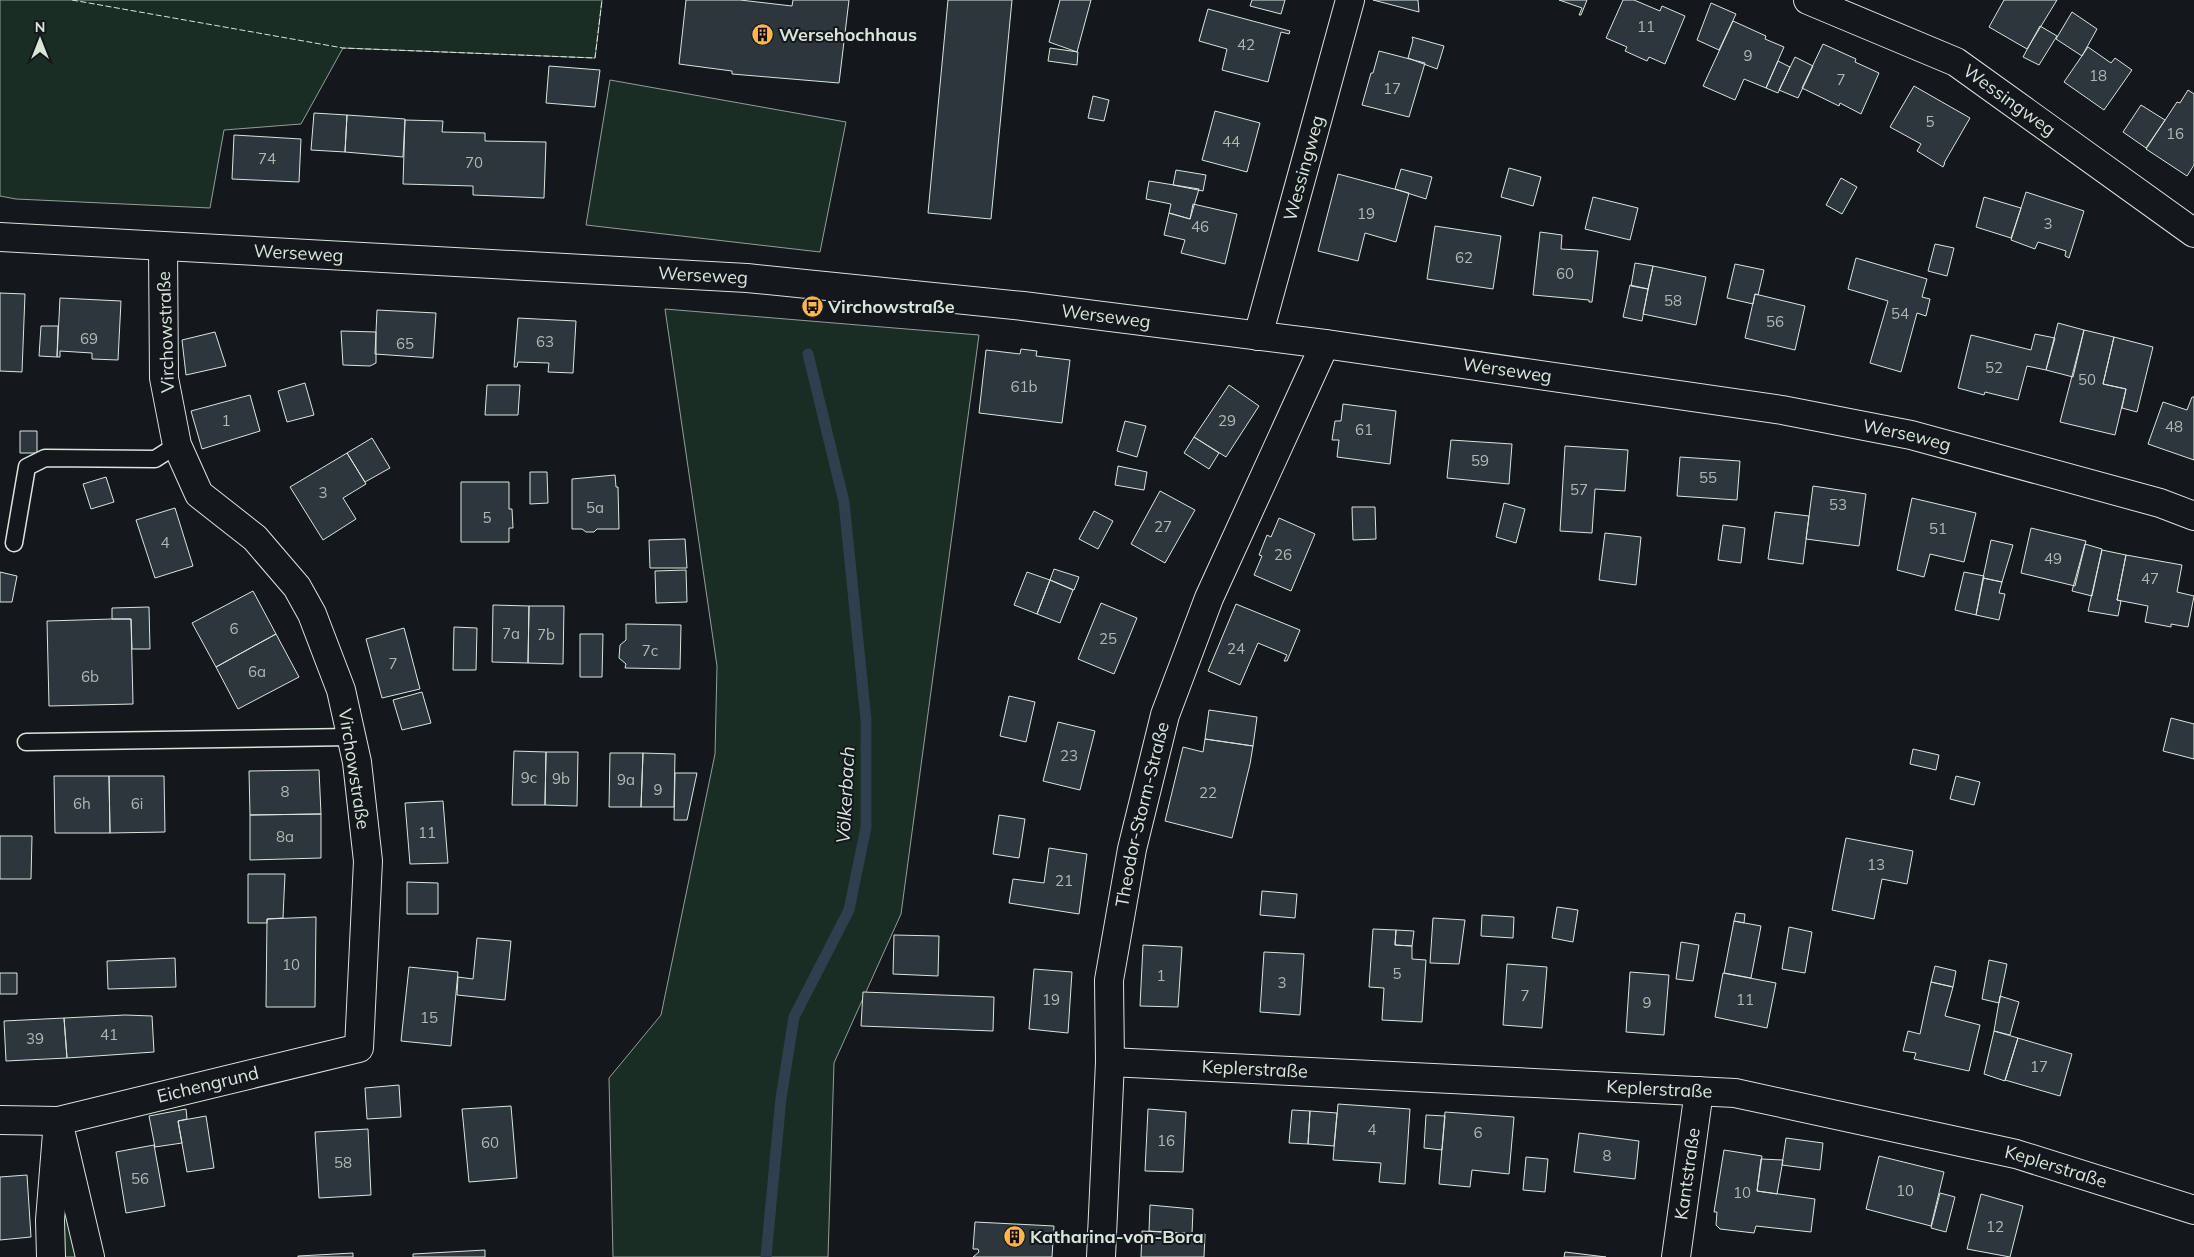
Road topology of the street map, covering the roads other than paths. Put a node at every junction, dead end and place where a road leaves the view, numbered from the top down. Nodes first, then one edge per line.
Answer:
1 (1350, 0) edge
2 (1808, 0) edge
3 (2194, 233) edge
4 (0, 237) edge
5 (163, 246) junction
6 (1258, 336) junction
7 (1325, 344) junction
8 (177, 445) junction
9 (2194, 516) edge
10 (14, 543) dead end
11 (351, 737) junction
12 (26, 742) dead end
13 (359, 1048) joint
14 (1110, 1062) junction
15 (1699, 1091) junction
16 (0, 1120) edge
17 (58, 1121) junction
18 (2194, 1210) edge
19 (51, 1257) edge
20 (90, 1257) edge
21 (1101, 1257) edge
22 (1676, 1257) edge

1 - 6 street, Wessingweg
2 - 3 street, Wessingweg
4 - 5 street, Werseweg
5 - 6 street, Werseweg
5 - 8 street, Virchowstraße
6 - 7 street, Werseweg
7 - 9 street, Werseweg
7 - 14 street, Theodor-Storm-Straße
8 - 10 lane
8 - 11 street, Virchowstraße
11 - 12 lane
11 - 13 street, Virchowstraße
13 - 17 street, Eichengrund
14 - 15 street, Keplerstraße
14 - 21 street, Theodor-Storm-Straße
15 - 18 street, Keplerstraße
15 - 22 street, Kantstraße
16 - 17 street, Eichengrund
17 - 19 street
17 - 20 street

